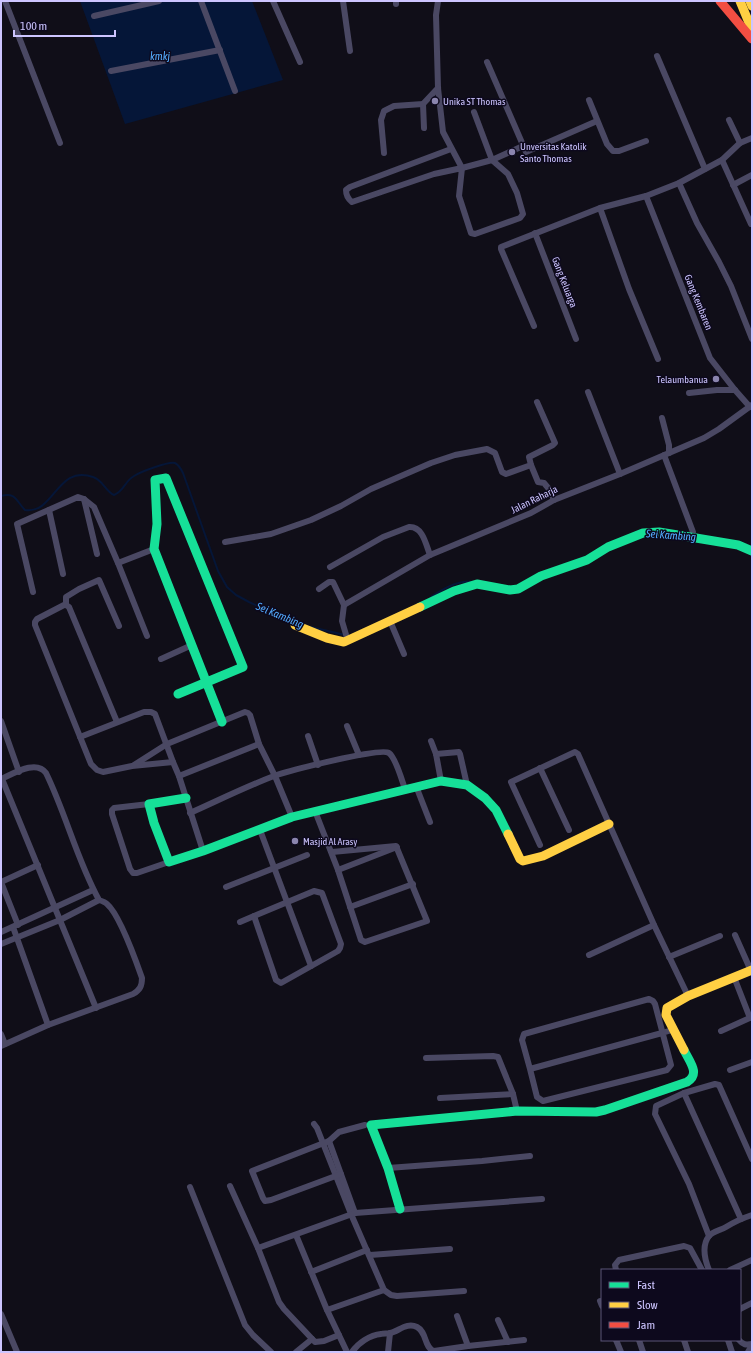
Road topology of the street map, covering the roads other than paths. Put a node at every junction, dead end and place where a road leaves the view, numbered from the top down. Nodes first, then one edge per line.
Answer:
1 (5, 1) edge
2 (159, 1) edge
3 (201, 1) edge
4 (273, 1) edge
5 (343, 1) edge
6 (438, 1) edge
7 (720, 1) edge
8 (740, 1) edge
9 (750, 1) edge
10 (752, 6) edge
11 (94, 16) dead end
12 (752, 30) edge
13 (752, 39) edge
14 (220, 50) junction
15 (350, 51) dead end
16 (657, 56) dead end
17 (300, 62) dead end
18 (488, 62) dead end
19 (111, 71) dead end
20 (438, 88) junction
21 (235, 91) dead end
22 (589, 100) dead end
23 (423, 104) junction
24 (474, 112) dead end
25 (729, 120) dead end
26 (597, 121) junction
27 (424, 128) dead end
28 (752, 138) edge
29 (646, 141) dead end
30 (60, 142) dead end
31 (740, 143) junction
32 (523, 146) junction
33 (451, 149) junction
34 (384, 153) dead end
35 (492, 160) junction
36 (722, 160) junction
37 (462, 168) junction
38 (705, 169) junction
39 (752, 175) edge
40 (678, 183) junction
41 (733, 184) junction
42 (646, 196) junction
43 (600, 208) junction
44 (751, 224) edge
45 (535, 233) junction
46 (534, 326) dead end
47 (576, 339) dead end
48 (752, 339) edge
49 (658, 359) dead end
50 (735, 390) junction
51 (588, 392) dead end
52 (689, 393) dead end
53 (537, 402) dead end
54 (751, 406) edge
55 (662, 418) dead end
56 (667, 454) junction
57 (531, 465) junction
58 (620, 474) junction
59 (84, 499) junction
60 (554, 500) junction
61 (49, 510) junction
62 (693, 532) dead end
63 (225, 542) dead end
64 (154, 549) junction
65 (752, 551) edge
66 (97, 554) dead end
67 (430, 555) junction
68 (118, 563) junction
69 (330, 567) dead end
70 (63, 574) dead end
71 (320, 589) dead end
72 (33, 592) dead end
73 (66, 605) junction
74 (344, 605) junction
75 (390, 621) junction
76 (295, 625) dead end
77 (119, 626) dead end
78 (147, 636) dead end
79 (347, 639) junction
80 (192, 645) junction
81 (404, 654) dead end
82 (161, 658) dead end
83 (206, 682) junction
84 (178, 694) dead end
85 (1, 722) edge
86 (117, 722) junction
87 (222, 722) junction
88 (347, 726) dead end
89 (308, 736) dead end
90 (80, 737) junction
91 (431, 741) dead end
92 (167, 744) junction
93 (259, 744) junction
94 (436, 754) junction
95 (359, 755) junction
96 (173, 762) junction
97 (318, 765) junction
98 (132, 766) junction
99 (540, 768) junction
100 (19, 772) junction
101 (179, 776) junction
102 (274, 776) junction
103 (1, 779) edge
104 (441, 781) junction
105 (467, 785) junction
106 (416, 786) junction
107 (405, 789) junction
108 (186, 798) junction
109 (149, 804) junction
110 (315, 811) junction
111 (190, 813) junction
112 (292, 817) junction
113 (430, 822) dead end
114 (610, 824) junction
115 (260, 830) junction
116 (569, 830) dead end
117 (540, 845) dead end
118 (398, 847) junction
119 (203, 852) junction
120 (332, 852) junction
121 (307, 855) dead end
122 (169, 862) junction
123 (38, 865) junction
124 (273, 867) junction
125 (338, 870) junction
126 (1, 882) edge
127 (413, 884) junction
128 (226, 887) dead end
129 (93, 890) junction
130 (99, 900) junction
131 (288, 902) junction
132 (350, 907) junction
133 (56, 908) junction
134 (254, 916) junction
135 (60, 920) junction
136 (240, 922) dead end
137 (654, 925) junction
138 (16, 926) junction
139 (1, 932) edge
140 (735, 935) dead end
141 (720, 936) dead end
142 (17, 938) junction
143 (1, 944) edge
144 (589, 955) dead end
145 (669, 957) junction
146 (311, 966) junction
147 (751, 971) edge
148 (734, 977) junction
149 (688, 996) junction
150 (96, 1008) junction
151 (751, 1017) edge
152 (48, 1025) junction
153 (672, 1030) junction
154 (721, 1032) dead end
155 (662, 1033) junction
156 (1, 1034) edge
157 (3, 1045) edge
158 (426, 1058) dead end
159 (752, 1062) edge
160 (530, 1069) junction
161 (730, 1070) dead end
162 (684, 1093) junction
163 (513, 1094) junction
164 (440, 1098) dead end
165 (517, 1111) junction
166 (314, 1124) dead end
167 (365, 1125) dead end
168 (326, 1142) junction
169 (530, 1156) dead end
170 (752, 1159) edge
171 (388, 1168) junction
172 (339, 1175) junction
173 (230, 1186) dead end
174 (190, 1187) dead end
175 (542, 1199) dead end
176 (400, 1209) junction
177 (353, 1214) junction
178 (752, 1215) edge
179 (741, 1219) junction
180 (296, 1235) junction
181 (709, 1236) junction
182 (258, 1248) junction
183 (450, 1249) dead end
184 (368, 1252) junction
185 (752, 1260) edge
186 (616, 1269) edge
187 (701, 1269) edge
188 (709, 1269) edge
189 (732, 1269) edge
190 (311, 1272) junction
191 (384, 1290) junction
192 (464, 1291) dead end
193 (752, 1303) edge
194 (741, 1308) edge
195 (327, 1310) junction
196 (1, 1314) edge
197 (457, 1316) dead end
198 (498, 1320) dead end
199 (8, 1332) junction
200 (390, 1333) junction
201 (1, 1334) edge
202 (338, 1335) junction
203 (312, 1339) junction
204 (524, 1340) dead end
205 (616, 1341) edge
206 (639, 1341) edge
207 (684, 1341) edge
208 (728, 1341) edge
209 (740, 1341) edge
210 (508, 1342) junction
211 (752, 1344) edge
212 (468, 1346) junction
213 (266, 1349) edge
214 (16, 1352) edge
215 (271, 1352) edge
216 (296, 1352) edge
217 (347, 1352) edge
218 (352, 1352) edge
219 (388, 1352) edge
220 (621, 1352) edge
221 (643, 1352) edge
222 (688, 1352) edge
223 (732, 1352) edge
224 (748, 1352) edge

1 - 30 street
2 - 11 street
3 - 14 street
4 - 17 street
5 - 15 street
6 - 20 street
7 - 13 street
8 - 12 street
9 - 10 street
14 - 19 street
14 - 21 street
16 - 38 street
18 - 32 street
20 - 23 street
20 - 33 street
22 - 26 street
23 - 27 street
23 - 34 street
24 - 35 street
25 - 31 street
26 - 29 street
26 - 32 street
28 - 31 street
31 - 36 street
32 - 35 street
33 - 37 street
33 - 37 street
35 - 37 street
35 - 37 street
36 - 38 street
36 - 41 street
38 - 40 street
39 - 41 street
40 - 42 street
40 - 48 street
41 - 44 street
42 - 43 street
42 - 50 street, Gang Kembaren
43 - 45 street
43 - 49 street
45 - 46 street
45 - 47 street, Gang Keluarga
50 - 52 street
50 - 54 street, Gang Kembaren
51 - 58 street
53 - 57 street
54 - 56 street, Jalan Raharja
55 - 56 street
56 - 58 street, Jalan Raharja
56 - 62 street
57 - 60 street
57 - 63 street
58 - 60 street, Jalan Raharja
59 - 61 street
59 - 66 street
59 - 68 street
60 - 67 street, Jalan Raharja
61 - 70 street
61 - 72 street
64 - 68 street
64 - 80 street
64 - 83 street
65 - 75 street
67 - 69 street
67 - 74 street, Jalan Raharja
68 - 78 street
71 - 74 street
73 - 77 street
73 - 86 street
73 - 90 street
74 - 79 street
75 - 79 street
75 - 81 street
76 - 79 street
80 - 82 street
80 - 83 street
83 - 84 street
83 - 87 street
85 - 100 street
86 - 90 street
86 - 92 street
87 - 92 street
87 - 93 street
88 - 95 street
89 - 97 street
90 - 98 street
91 - 94 street
92 - 96 street
92 - 98 street
93 - 101 street
93 - 102 street
94 - 104 street
94 - 105 street
95 - 97 street
95 - 107 street
96 - 98 street
96 - 101 street
97 - 102 street
99 - 114 street
99 - 116 street
99 - 117 street
100 - 103 street
100 - 129 street
101 - 108 street
102 - 111 street
102 - 112 street
103 - 123 street
104 - 105 street
104 - 106 street
105 - 114 street
106 - 107 street
106 - 113 street
107 - 110 street
108 - 109 street
108 - 111 street
109 - 122 street
109 - 122 street
110 - 112 street
110 - 120 street
111 - 119 street
112 - 115 street
114 - 137 street
115 - 119 street
115 - 124 street
118 - 120 street
118 - 125 street
118 - 127 street
119 - 122 street
120 - 125 street
121 - 124 street
123 - 126 street
123 - 133 street
124 - 128 street
124 - 131 street
125 - 132 street
126 - 138 street
127 - 132 street
127 - 132 street
129 - 130 street
129 - 133 street
130 - 135 street
130 - 150 street
131 - 134 street
131 - 146 street
131 - 146 street
133 - 135 street
133 - 138 street
134 - 136 street
134 - 146 street
135 - 142 street
135 - 150 street
137 - 144 street
137 - 145 street
138 - 139 street
138 - 142 street
140 - 147 street
141 - 145 street
142 - 143 street
142 - 152 street
145 - 149 street
147 - 148 street
148 - 149 street
148 - 151 street
149 - 153 street
150 - 152 street
151 - 154 street
152 - 157 street
153 - 155 street
153 - 165 street
155 - 160 street
155 - 160 street
155 - 160 street
156 - 157 street
158 - 163 street
159 - 161 street
162 - 170 street
162 - 179 street
162 - 181 street
163 - 164 street
163 - 165 street
165 - 171 street
166 - 168 street
167 - 168 street
168 - 172 street
168 - 172 street
169 - 171 street
171 - 176 street
172 - 177 street
173 - 182 street
174 - 213 street
175 - 176 street
176 - 177 street
177 - 180 street
177 - 184 street
178 - 179 street
179 - 181 street
180 - 182 street
180 - 190 street
181 - 188 street
182 - 203 street
183 - 184 street
184 - 190 street
184 - 191 street
185 - 189 street
186 - 187 street
190 - 195 street
191 - 192 street
191 - 195 street
193 - 194 street
195 - 202 street
196 - 199 street
197 - 212 street
198 - 210 street
199 - 201 street
199 - 214 street
200 - 212 street
200 - 218 street
200 - 219 street
202 - 203 street
202 - 217 street
203 - 216 street
204 - 210 street
205 - 220 street
206 - 221 street
207 - 222 street
208 - 223 street
209 - 211 street
210 - 212 street
211 - 224 street
213 - 215 street

